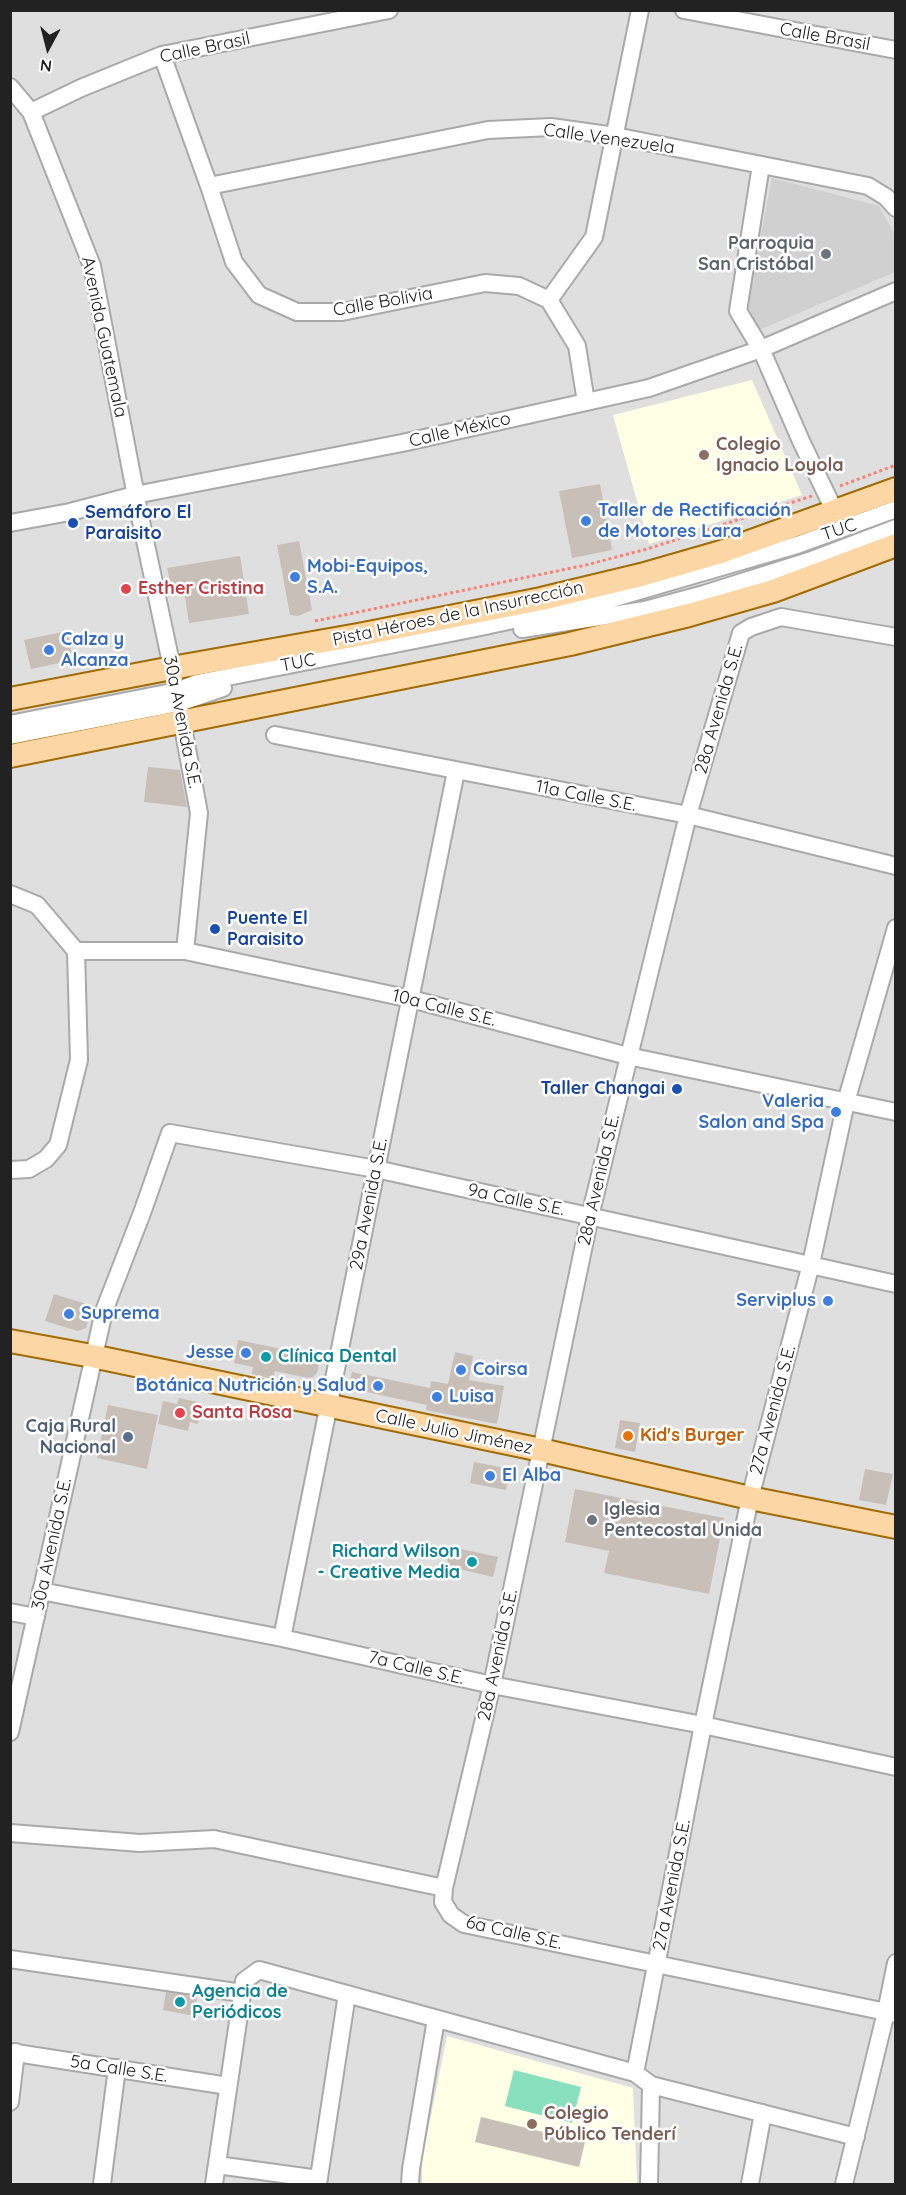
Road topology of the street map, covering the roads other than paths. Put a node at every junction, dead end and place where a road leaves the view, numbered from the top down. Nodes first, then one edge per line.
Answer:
1 (389, 10) edge
2 (640, 10) edge
3 (684, 10) edge
4 (896, 50) edge
5 (162, 55) junction
6 (10, 87) edge
7 (31, 112) junction
8 (615, 136) junction
9 (761, 165) junction
10 (209, 186) junction
11 (896, 208) edge
12 (896, 291) edge
13 (549, 300) junction
14 (761, 349) junction
15 (586, 402) junction
16 (896, 489) edge
17 (135, 495) junction
18 (896, 510) edge
19 (835, 512) junction
20 (10, 523) edge
21 (896, 528) edge
22 (896, 545) edge
23 (896, 637) edge
24 (172, 668) junction
25 (10, 699) edge
26 (179, 705) junction
27 (10, 724) edge
28 (275, 735) dead end
29 (10, 736) edge
30 (10, 756) edge
31 (456, 771) junction
32 (688, 815) junction
33 (896, 866) edge
34 (10, 894) edge
35 (896, 928) edge
36 (76, 951) junction
37 (185, 951) junction
38 (411, 999) junction
39 (628, 1056) junction
40 (846, 1102) junction
41 (896, 1112) edge
42 (170, 1133) joint
43 (376, 1169) junction
44 (10, 1170) edge
45 (590, 1216) junction
46 (811, 1264) junction
47 (896, 1284) edge
48 (10, 1341) edge
49 (92, 1356) junction
50 (328, 1405) junction
51 (541, 1450) junction
52 (750, 1498) junction
53 (896, 1527) edge
54 (41, 1591) junction
55 (10, 1612) edge
56 (36, 1617) junction
57 (282, 1638) junction
58 (492, 1685) junction
59 (703, 1725) junction
60 (10, 1732) edge
61 (896, 1767) edge
62 (10, 1833) edge
63 (444, 1888) junction
64 (10, 1959) edge
65 (657, 1963) junction
66 (896, 1963) edge
67 (242, 1994) junction
68 (347, 1994) junction
69 (891, 2013) edge
70 (436, 2019) junction
71 (13, 2052) edge
72 (117, 2068) junction
73 (635, 2073) junction
74 (651, 2085) junction
75 (228, 2086) junction
76 (10, 2102) edge
77 (763, 2113) junction
78 (856, 2137) junction
79 (217, 2165) junction
80 (319, 2182) edge
81 (102, 2184) edge
82 (214, 2184) edge
83 (410, 2184) edge
84 (648, 2184) edge
85 (750, 2184) edge
86 (844, 2184) edge

1 - 5 street, Calle Brasil
2 - 8 street
3 - 4 street, Calle Brasil
5 - 7 street, Calle Brasil
5 - 10 street, Calle Bolivia
6 - 7 street, Avenida Guatemala
7 - 17 street, Avenida Guatemala
8 - 9 street, Calle Venezuela
8 - 10 street, Calle Venezuela
8 - 13 street
9 - 11 street, Calle Venezuela
9 - 14 street
10 - 13 street, Calle Bolivia
12 - 14 street, Calle México
13 - 15 street
14 - 15 street, Calle México
14 - 19 street
15 - 17 street, Calle México
16 - 19 main road, Pista Héroes de la Insurrección
17 - 20 street, Calle México
17 - 24 street, 30a Avenida S.E.
18 - 26 street, TUC
19 - 24 main road, Pista Héroes de la Insurrección
21 - 26 street, TUC
22 - 26 main road
23 - 32 street, 28a Avenida S.E.
24 - 25 main road, Pista Héroes de la Insurrección
24 - 26 street, 30a Avenida S.E.
26 - 27 street, TUC
26 - 29 street, TUC
26 - 30 main road
26 - 37 street, 30a Avenida S.E.
28 - 31 street, 11a Calle S.E.
31 - 32 street, 11a Calle S.E.
31 - 38 street, 29a Avenida S.E.
32 - 33 street, 11a Calle S.E.
32 - 39 street, 28a Avenida S.E.
34 - 36 street
35 - 40 street, 27a Avenida S.E.
36 - 37 street, 10a Calle S.E.
36 - 44 street
37 - 38 street, 10a Calle S.E.
38 - 39 street, 10a Calle S.E.
38 - 43 street, 29a Avenida S.E.
39 - 40 street, 10a Calle S.E.
39 - 45 street, 28a Avenida S.E.
40 - 41 street, 10a Calle S.E.
40 - 46 street, 27a Avenida S.E.
42 - 43 street, 9a Calle S.E.
42 - 49 street, 30a Avenida S.E.
43 - 45 street, 9a Calle S.E.
43 - 50 street, 29a Avenida S.E.
45 - 46 street, 9a Calle S.E.
45 - 51 street, 28a Avenida S.E.
46 - 47 street, 9a Calle S.E.
46 - 52 street, 27a Avenida S.E.
48 - 49 main road, Calle Julio Jiménez
49 - 50 main road, Calle Julio Jiménez
49 - 54 street, 30a Avenida S.E.
50 - 51 main road, Calle Julio Jiménez
50 - 57 street, 29a Avenida S.E.
51 - 52 main road, Calle Julio Jiménez
51 - 58 street, 28a Avenida S.E.
52 - 53 main road, Calle Julio Jiménez
52 - 59 street, 27a Avenida S.E.
54 - 56 street, 30a Avenida S.E.
54 - 57 street, 7a Calle S.E.
55 - 56 street
56 - 60 street, 30a Avenida S.E.
57 - 58 street, 7a Calle S.E.
58 - 59 street, 7a Calle S.E.
58 - 63 street, 28a Avenida S.E.
59 - 61 street, 7a Calle S.E.
59 - 65 street, 27a Avenida S.E.
62 - 63 street
63 - 65 street, 6a Calle S.E.
64 - 67 street
65 - 69 street, 6a Calle S.E.
65 - 73 street, 27a Avenida S.E.
66 - 69 street
67 - 68 street
67 - 75 street
68 - 70 street
68 - 80 street
69 - 78 street
70 - 73 street
70 - 83 street
71 - 72 street, 5a Calle S.E.
71 - 76 street
72 - 75 street, 5a Calle S.E.
72 - 81 street
73 - 74 street
74 - 77 street
74 - 84 street
75 - 79 street
77 - 78 street
77 - 85 street
78 - 86 street
79 - 80 street
79 - 82 street

